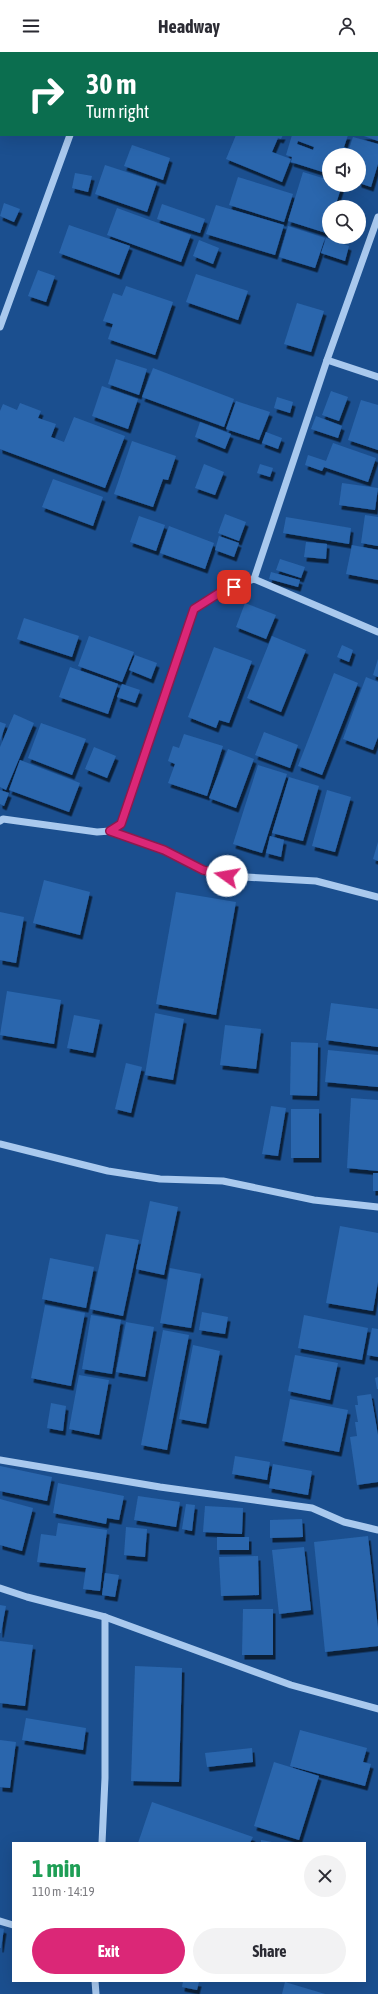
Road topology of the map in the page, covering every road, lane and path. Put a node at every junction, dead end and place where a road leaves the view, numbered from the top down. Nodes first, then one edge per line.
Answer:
1 (70, 136) edge
2 (378, 217) edge
3 (0, 327) edge
4 (327, 360) junction
5 (378, 377) edge
6 (254, 580) junction
7 (378, 632) edge
8 (0, 821) edge
9 (110, 831) junction
10 (378, 897) edge
11 (0, 1144) edge
12 (378, 1207) edge
13 (0, 1460) edge
14 (378, 1530) edge
15 (0, 1588) edge
16 (105, 1618) junction
17 (378, 1709) edge
18 (102, 1842) edge
19 (0, 1921) edge
20 (12, 1925) edge
21 (94, 1982) edge
22 (96, 1994) edge

1 - 3 street
2 - 4 street
4 - 5 street
4 - 6 street
6 - 7 street
6 - 9 street
8 - 9 street
9 - 10 street
11 - 12 street
13 - 14 street
15 - 16 street
16 - 17 street
16 - 18 street
19 - 20 street
21 - 22 street

